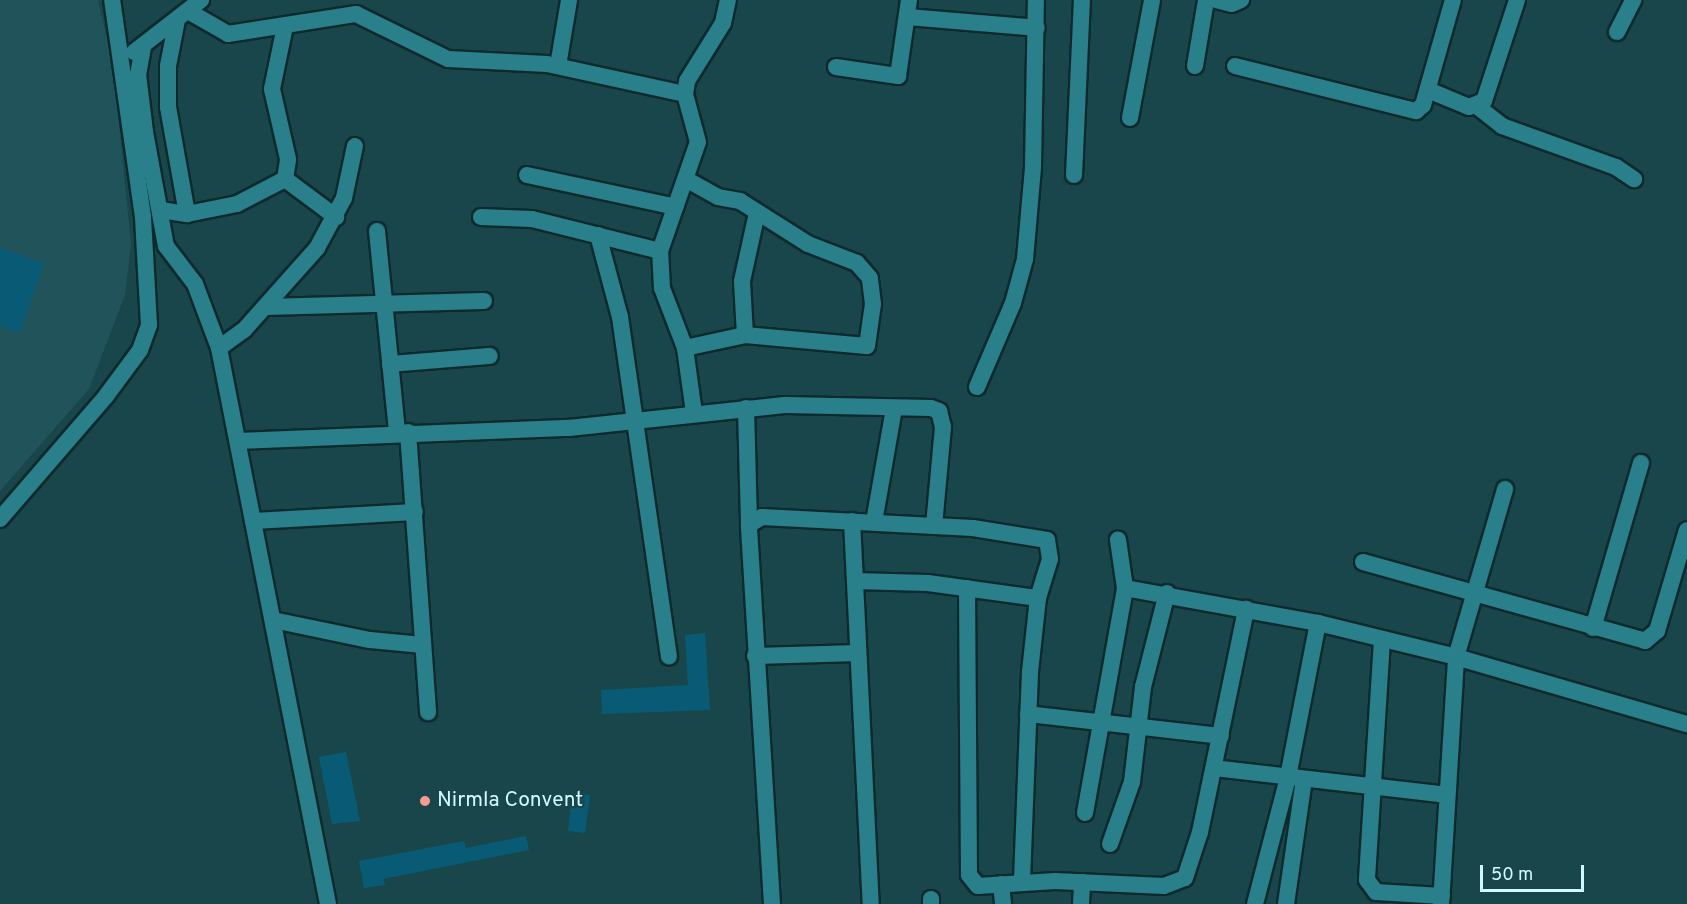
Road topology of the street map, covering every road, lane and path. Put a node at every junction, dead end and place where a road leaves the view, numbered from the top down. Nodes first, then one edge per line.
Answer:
1 (112, 0) edge
2 (201, 0) edge
3 (569, 0) edge
4 (728, 0) edge
5 (909, 0) edge
6 (1036, 0) edge
7 (1082, 0) edge
8 (1152, 0) edge
9 (1206, 0) edge
10 (1216, 0) edge
11 (1241, 0) edge
12 (1453, 0) edge
13 (1517, 0) edge
14 (1633, 0) edge
15 (182, 15) junction
16 (907, 17) junction
17 (285, 26) junction
18 (1036, 28) junction
19 (1617, 32) dead end
20 (142, 47) junction
21 (123, 58) junction
22 (558, 66) junction
23 (1195, 66) dead end
24 (1235, 66) dead end
25 (836, 67) dead end
26 (1428, 90) junction
27 (685, 94) junction
28 (1478, 107) junction
29 (1130, 118) dead end
30 (356, 146) dead end
31 (528, 175) dead end
32 (1074, 175) dead end
33 (285, 179) junction
34 (686, 179) junction
35 (1634, 179) dead end
36 (675, 207) junction
37 (161, 210) junction
38 (757, 213) junction
39 (187, 214) junction
40 (336, 217) junction
41 (481, 217) dead end
42 (377, 231) dead end
43 (598, 235) junction
44 (660, 251) junction
45 (484, 301) dead end
46 (385, 306) junction
47 (265, 307) junction
48 (745, 335) junction
49 (219, 348) junction
50 (685, 348) junction
51 (490, 356) dead end
52 (390, 364) junction
53 (977, 387) dead end
54 (746, 408) junction
55 (894, 409) junction
56 (694, 413) junction
57 (635, 422) junction
58 (403, 433) junction
59 (239, 441) junction
60 (1641, 463) dead end
61 (1505, 489) dead end
62 (415, 512) junction
63 (0, 519) edge
64 (253, 521) junction
65 (852, 521) junction
66 (874, 522) junction
67 (749, 525) junction
68 (934, 526) junction
69 (1687, 530) edge
70 (1118, 540) dead end
71 (1362, 562) dead end
72 (855, 581) junction
73 (967, 588) junction
74 (1125, 588) junction
75 (1167, 593) junction
76 (1472, 593) junction
77 (1038, 598) junction
78 (1246, 609) junction
79 (273, 620) junction
80 (1318, 623) junction
81 (1593, 628) junction
82 (1382, 640) junction
83 (423, 645) junction
84 (858, 653) junction
85 (669, 656) dead end
86 (755, 656) junction
87 (1456, 657) junction
88 (428, 712) dead end
89 (1028, 714) junction
90 (1100, 720) junction
91 (1687, 722) edge
92 (1137, 724) junction
93 (1221, 736) junction
94 (1214, 768) junction
95 (1296, 778) junction
96 (1374, 789) junction
97 (1446, 795) junction
98 (1085, 813) dead end
99 (1110, 844) dead end
100 (1082, 882) junction
101 (1022, 883) junction
102 (1001, 884) junction
103 (1441, 900) edge
104 (328, 904) edge
105 (772, 904) edge
106 (871, 904) edge
107 (1003, 904) edge
108 (1081, 904) edge
109 (1255, 904) edge
110 (1286, 904) edge

1 - 21 street
2 - 15 street
3 - 22 street
4 - 27 street
5 - 16 street
6 - 18 street
7 - 32 street
8 - 29 street
9 - 23 street
10 - 11 street
12 - 26 street
13 - 28 street
14 - 19 street
15 - 17 street
15 - 20 street
15 - 39 street
16 - 18 street
16 - 25 street
17 - 22 street
17 - 33 street
18 - 53 street
20 - 21 street
20 - 37 street
21 - 63 street
22 - 27 street
24 - 26 street
26 - 28 street
27 - 34 street
28 - 35 street
30 - 40 street
31 - 36 street
33 - 39 street
33 - 40 street
34 - 36 street
34 - 38 street
36 - 44 street
37 - 39 street
37 - 49 street
38 - 48 street
38 - 48 street
40 - 47 street
41 - 43 street
42 - 46 street
43 - 44 street
43 - 57 street
44 - 50 street
45 - 46 street
46 - 47 street
46 - 52 street
47 - 49 street
48 - 50 street
49 - 59 street
50 - 56 street
51 - 52 street
52 - 58 street
54 - 55 street
54 - 56 street
54 - 67 street
55 - 66 street
55 - 68 street
56 - 57 street
57 - 58 street
57 - 85 street
58 - 59 street
58 - 62 street
59 - 64 street
60 - 81 street
61 - 76 street
62 - 64 street
62 - 83 street
64 - 79 street
65 - 66 street
65 - 67 street
65 - 72 street
66 - 68 street
67 - 86 street
68 - 77 street
69 - 81 street
70 - 74 street
71 - 76 street
72 - 73 street
72 - 84 street
73 - 77 street
73 - 102 street
74 - 75 street
74 - 90 street
75 - 78 street
75 - 92 street
76 - 81 street
76 - 87 street
77 - 89 street
78 - 80 street
78 - 93 street
79 - 83 street
79 - 104 street
80 - 82 street
80 - 95 street
82 - 87 street
82 - 96 street
83 - 88 street
84 - 86 street
84 - 106 street
86 - 105 street
87 - 91 street
87 - 97 street
89 - 90 street
89 - 101 street
90 - 92 street
90 - 98 street
92 - 93 street
92 - 99 street
93 - 94 street
94 - 95 street
94 - 100 street
95 - 96 street
95 - 109 street
95 - 110 street
96 - 97 street
96 - 103 street
97 - 103 street
100 - 101 street
100 - 108 street
101 - 102 street
102 - 107 street

